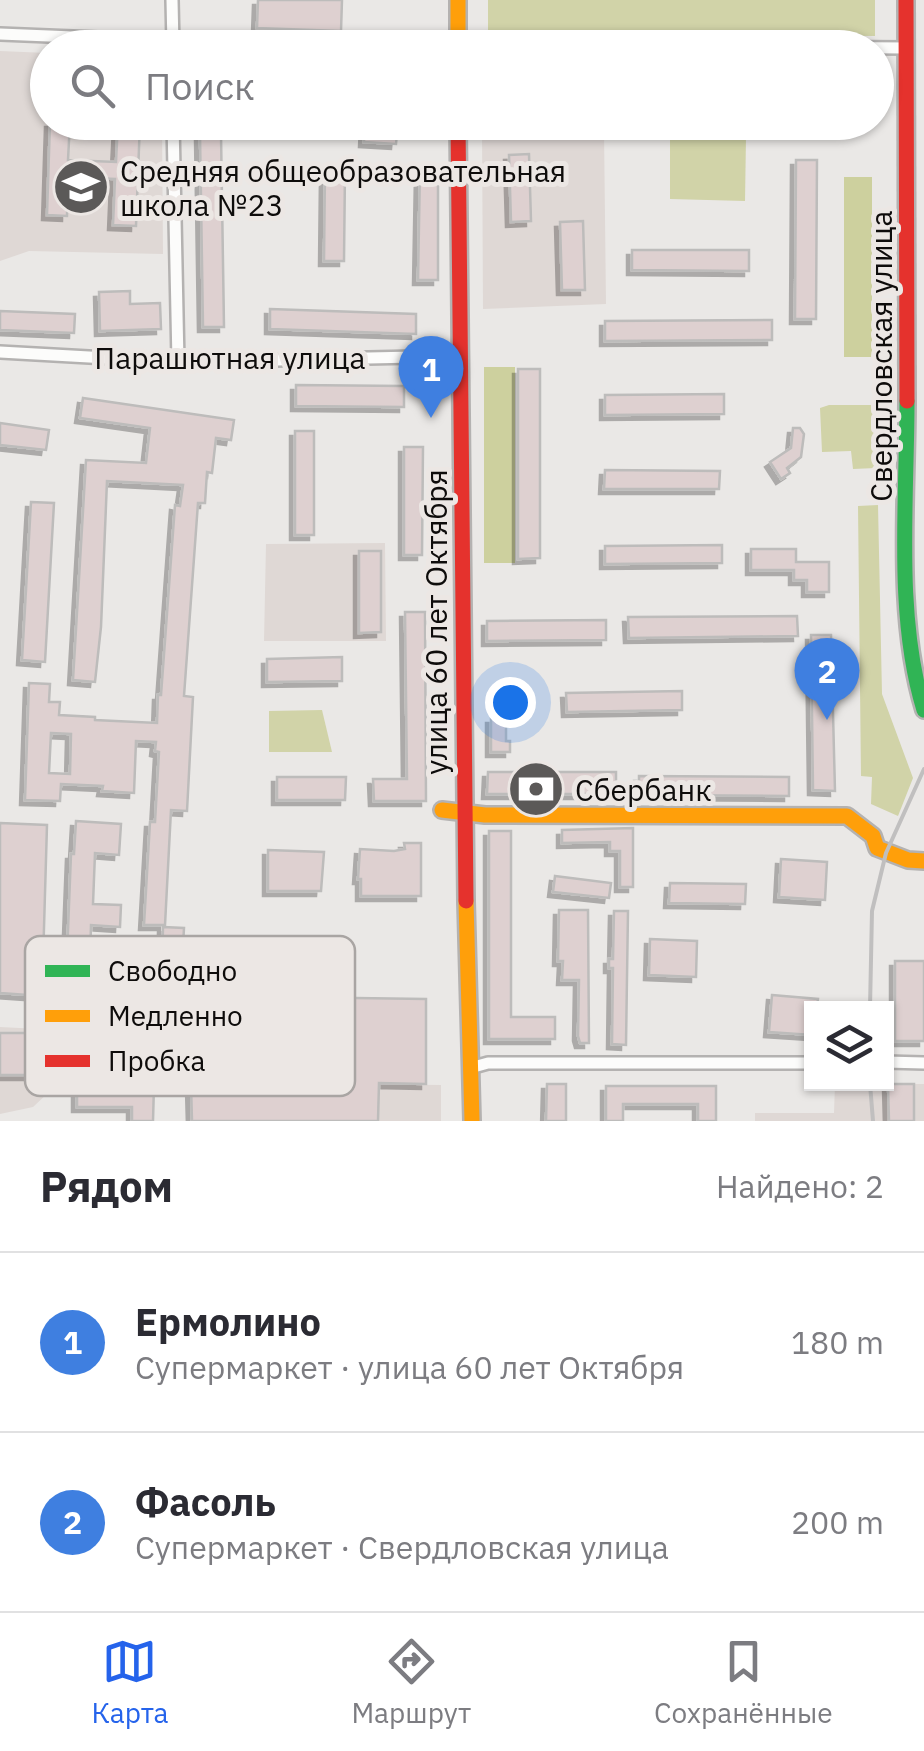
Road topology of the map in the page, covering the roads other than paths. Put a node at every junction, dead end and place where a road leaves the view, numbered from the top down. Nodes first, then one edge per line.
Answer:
1 (172, 0) edge
2 (458, 0) edge
3 (906, 0) edge
4 (172, 30) edge
5 (458, 30) edge
6 (0, 34) edge
7 (30, 36) edge
8 (894, 48) edge
9 (907, 48) junction
10 (173, 140) edge
11 (458, 140) edge
12 (0, 352) edge
13 (460, 356) junction
14 (178, 362) junction
15 (924, 710) edge
16 (442, 810) dead end
17 (464, 812) junction
18 (924, 861) edge
19 (804, 1062) edge
20 (894, 1062) edge
21 (924, 1062) edge
22 (470, 1068) junction
23 (472, 1121) edge

1 - 4 street
2 - 5 main road
3 - 9 main road, Свердловская улица
6 - 7 street
8 - 9 street
9 - 15 main road, Свердловская улица
10 - 14 street
11 - 13 main road, улица 60 лет Октября
12 - 14 street, Парашютная улица
13 - 14 street, Парашютная улица
13 - 17 main road, улица 60 лет Октября
16 - 17 main road
17 - 18 main road
17 - 22 main road, улица 60 лет Октября
19 - 22 street
20 - 21 street
22 - 23 main road, улица 60 лет Октября

